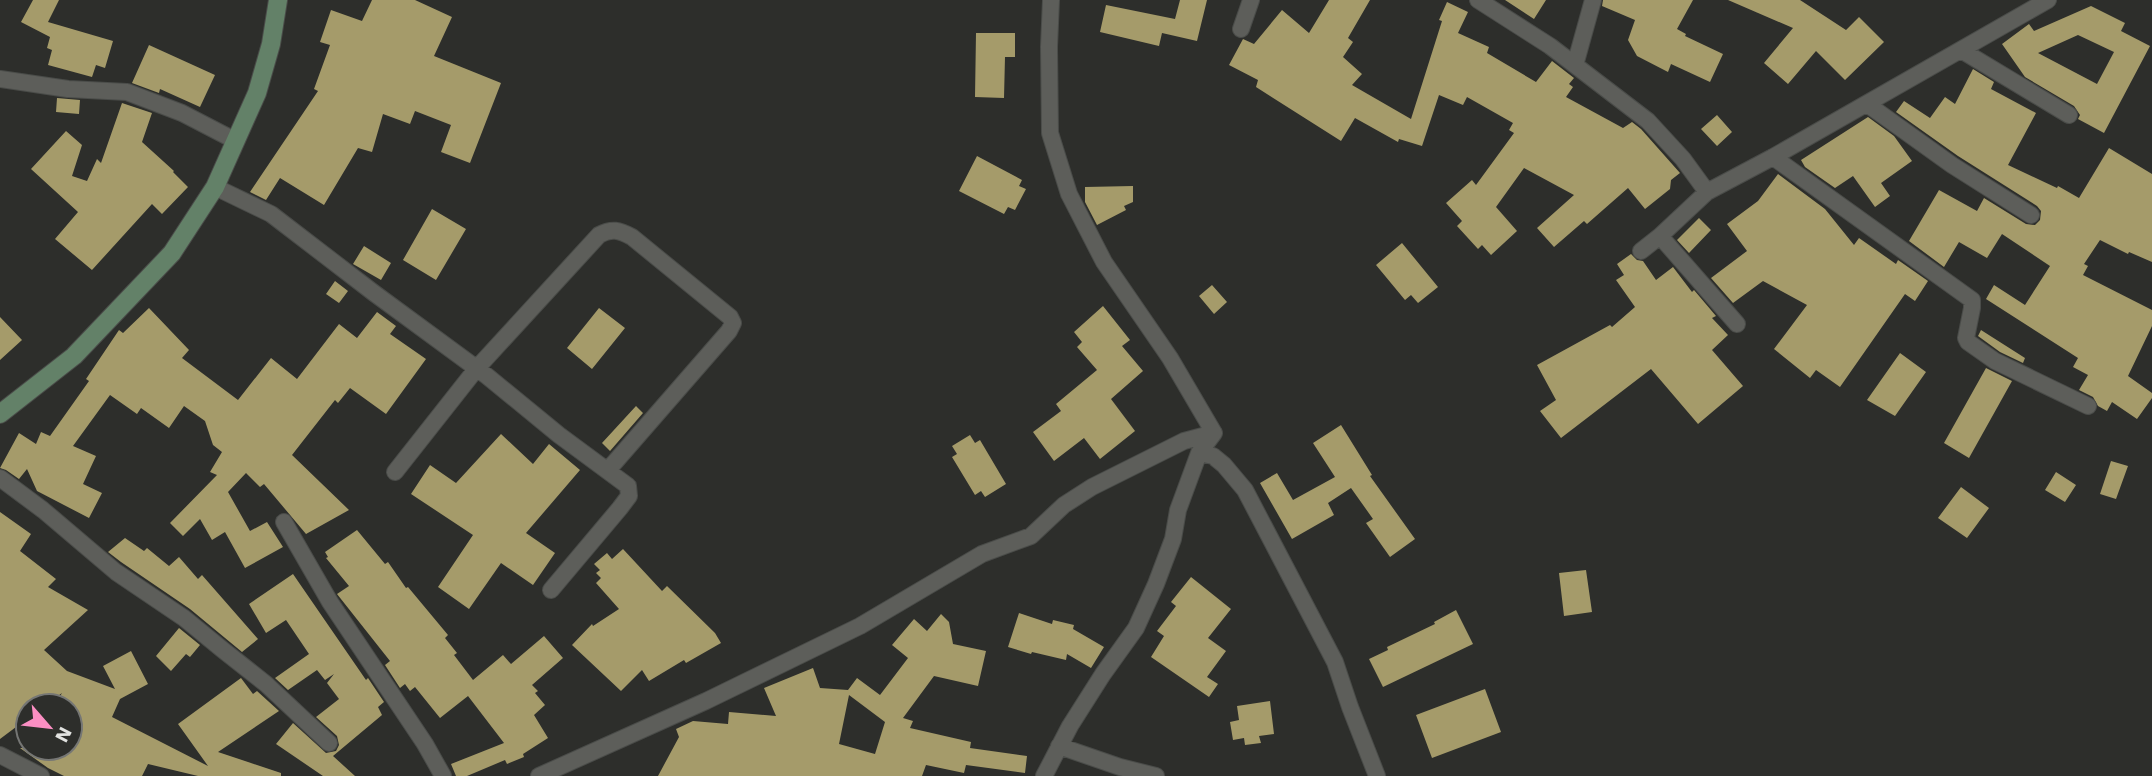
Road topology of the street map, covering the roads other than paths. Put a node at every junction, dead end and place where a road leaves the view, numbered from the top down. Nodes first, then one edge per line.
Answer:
1 (278, 0) edge
2 (1051, 0) edge
3 (1251, 0) edge
4 (1478, 0) edge
5 (1592, 0) edge
6 (2048, 0) edge
7 (1241, 29) dead end
8 (1961, 50) junction
9 (1575, 65) junction
10 (0, 79) edge
11 (1867, 104) junction
12 (2069, 115) dead end
13 (236, 141) junction
14 (1773, 157) junction
15 (215, 187) junction
16 (1707, 192) junction
17 (2031, 215) dead end
18 (1660, 236) junction
19 (1641, 251) dead end
20 (1737, 324) dead end
21 (477, 368) junction
22 (2088, 406) dead end
23 (0, 414) edge
24 (1214, 433) junction
25 (1199, 453) junction
26 (608, 470) junction
27 (395, 472) dead end
28 (0, 478) edge
29 (284, 522) dead end
30 (551, 590) dead end
31 (329, 743) dead end
32 (1059, 746) junction
33 (0, 755) edge
34 (41, 776) edge
35 (443, 776) edge
36 (539, 776) edge
37 (1044, 776) edge
38 (1156, 776) edge
39 (1377, 776) edge

1 - 13 street
2 - 24 street
3 - 7 street
4 - 9 street
5 - 9 street
6 - 8 street
8 - 11 street
8 - 12 street
9 - 16 street
10 - 13 street
11 - 14 street
11 - 17 street
13 - 15 street
14 - 16 street
14 - 22 street
15 - 21 street
15 - 23 street
16 - 18 street
18 - 19 street
18 - 20 street
21 - 26 street
21 - 26 street
21 - 27 street
24 - 25 street
24 - 36 street
25 - 32 street
25 - 39 street
26 - 30 street
28 - 31 street
29 - 35 street
32 - 37 street
32 - 38 street
33 - 34 street

